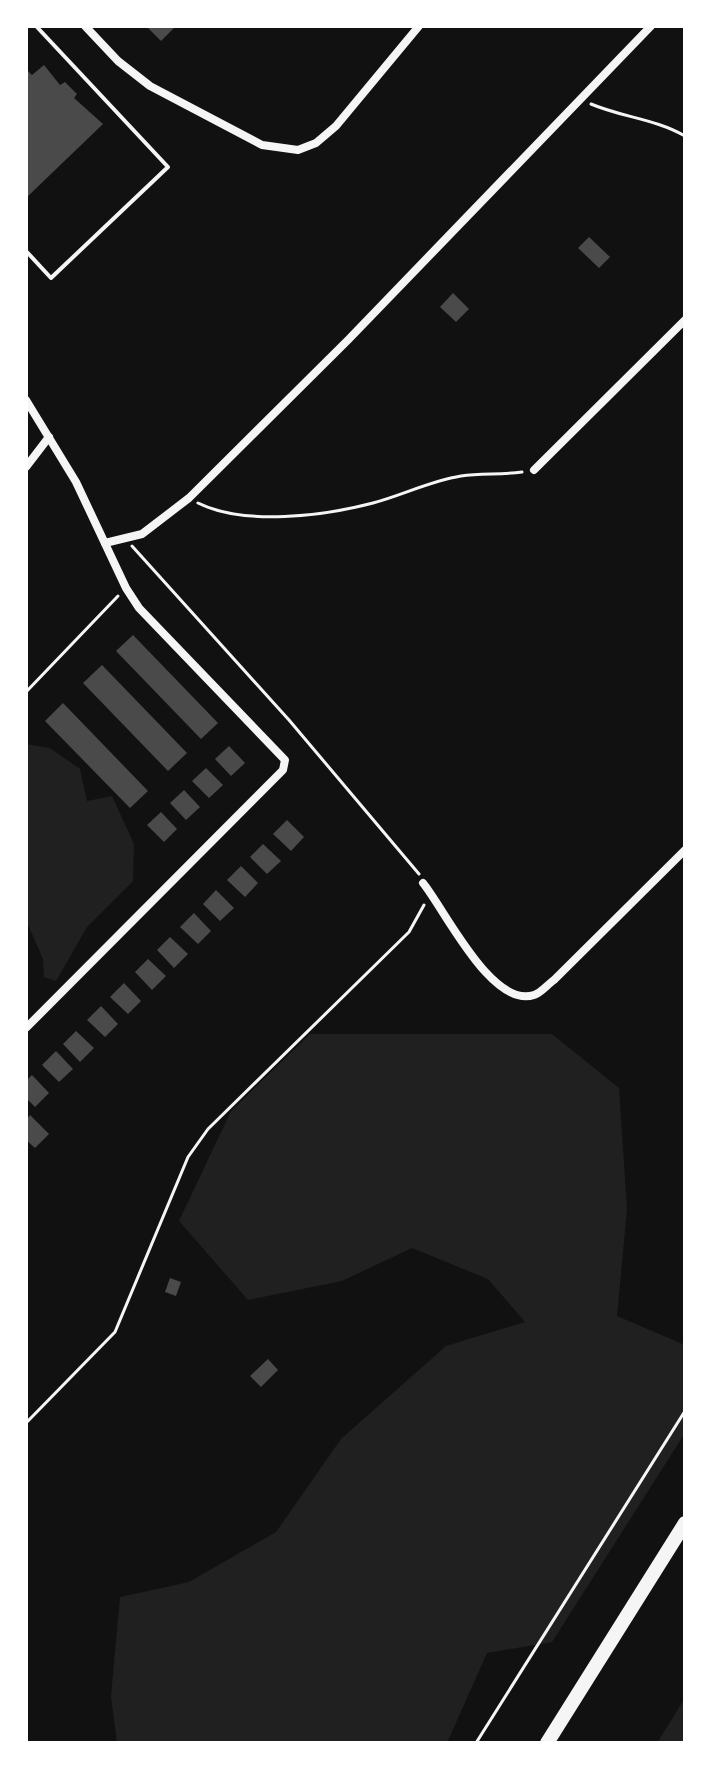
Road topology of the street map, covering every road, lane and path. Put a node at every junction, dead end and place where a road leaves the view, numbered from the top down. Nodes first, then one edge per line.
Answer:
1 (36, 26) edge
2 (85, 26) edge
3 (405, 26) edge
4 (419, 26) edge
5 (651, 26) edge
6 (413, 34) junction
7 (580, 99) junction
8 (685, 136) edge
9 (26, 251) edge
10 (685, 320) edge
11 (26, 400) edge
12 (49, 437) junction
13 (26, 467) edge
14 (534, 470) joint
15 (189, 498) junction
16 (125, 539) junction
17 (105, 543) junction
18 (126, 588) junction
19 (26, 692) edge
20 (685, 850) edge
21 (423, 883) junction
22 (26, 1028) edge
23 (685, 1411) edge
24 (26, 1423) edge
25 (685, 1523) edge
26 (476, 1743) edge
27 (547, 1743) edge

1 - 9 lane
2 - 6 street
3 - 6 street
4 - 6 street
5 - 7 street
7 - 8 path
7 - 15 street
10 - 14 street
11 - 12 street
12 - 13 street
12 - 17 street
14 - 15 path
15 - 16 street
16 - 17 street
16 - 21 path
17 - 18 street
18 - 19 path
18 - 22 street
20 - 21 street
21 - 24 path
23 - 26 path
25 - 27 highway

